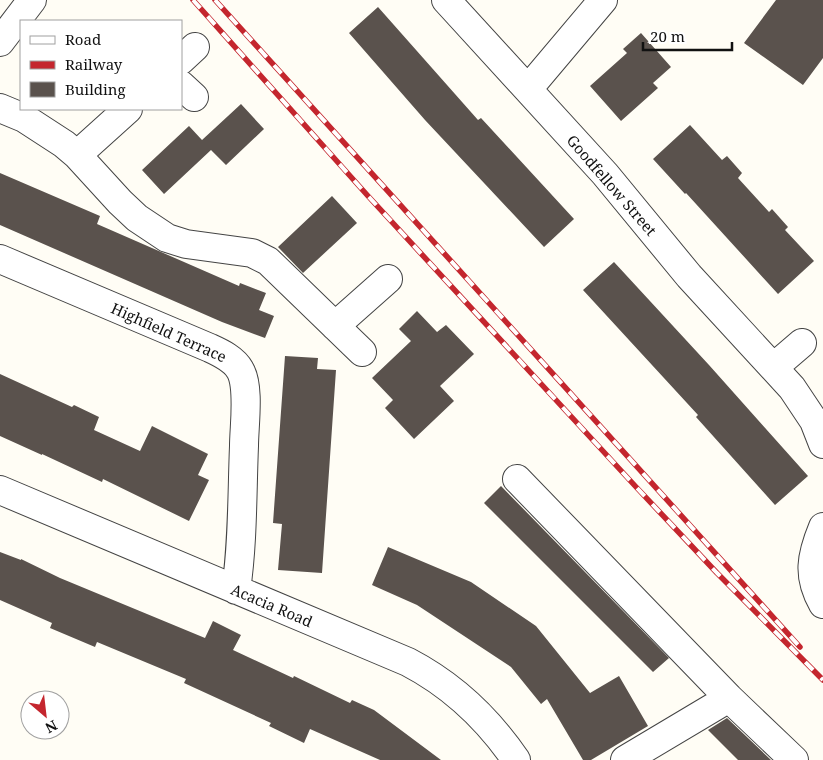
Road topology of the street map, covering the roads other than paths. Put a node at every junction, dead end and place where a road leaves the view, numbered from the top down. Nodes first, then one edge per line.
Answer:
1 (32, 0) edge
2 (446, 0) edge
3 (603, 0) edge
4 (0, 42) edge
5 (528, 89) junction
6 (0, 108) edge
7 (127, 110) edge
8 (77, 155) junction
9 (0, 259) edge
10 (388, 279) dead end
11 (335, 326) junction
12 (802, 343) dead end
13 (362, 352) dead end
14 (774, 367) junction
15 (823, 444) edge
16 (518, 479) dead end
17 (0, 490) edge
18 (823, 526) edge
19 (236, 590) junction
20 (823, 604) edge
21 (729, 698) junction
22 (516, 760) edge
23 (625, 760) edge
24 (794, 760) edge

1 - 4 street
2 - 5 street, Goodfellow Street
3 - 5 street
5 - 14 street, Goodfellow Street
6 - 8 street
7 - 8 street
8 - 11 street
9 - 19 street, Highfield Terrace
10 - 11 street
11 - 13 street
12 - 14 street
14 - 15 street, Goodfellow Street
16 - 21 street
17 - 19 street, Acacia Road
18 - 20 street
19 - 22 street, Acacia Road
21 - 23 street
21 - 24 street

